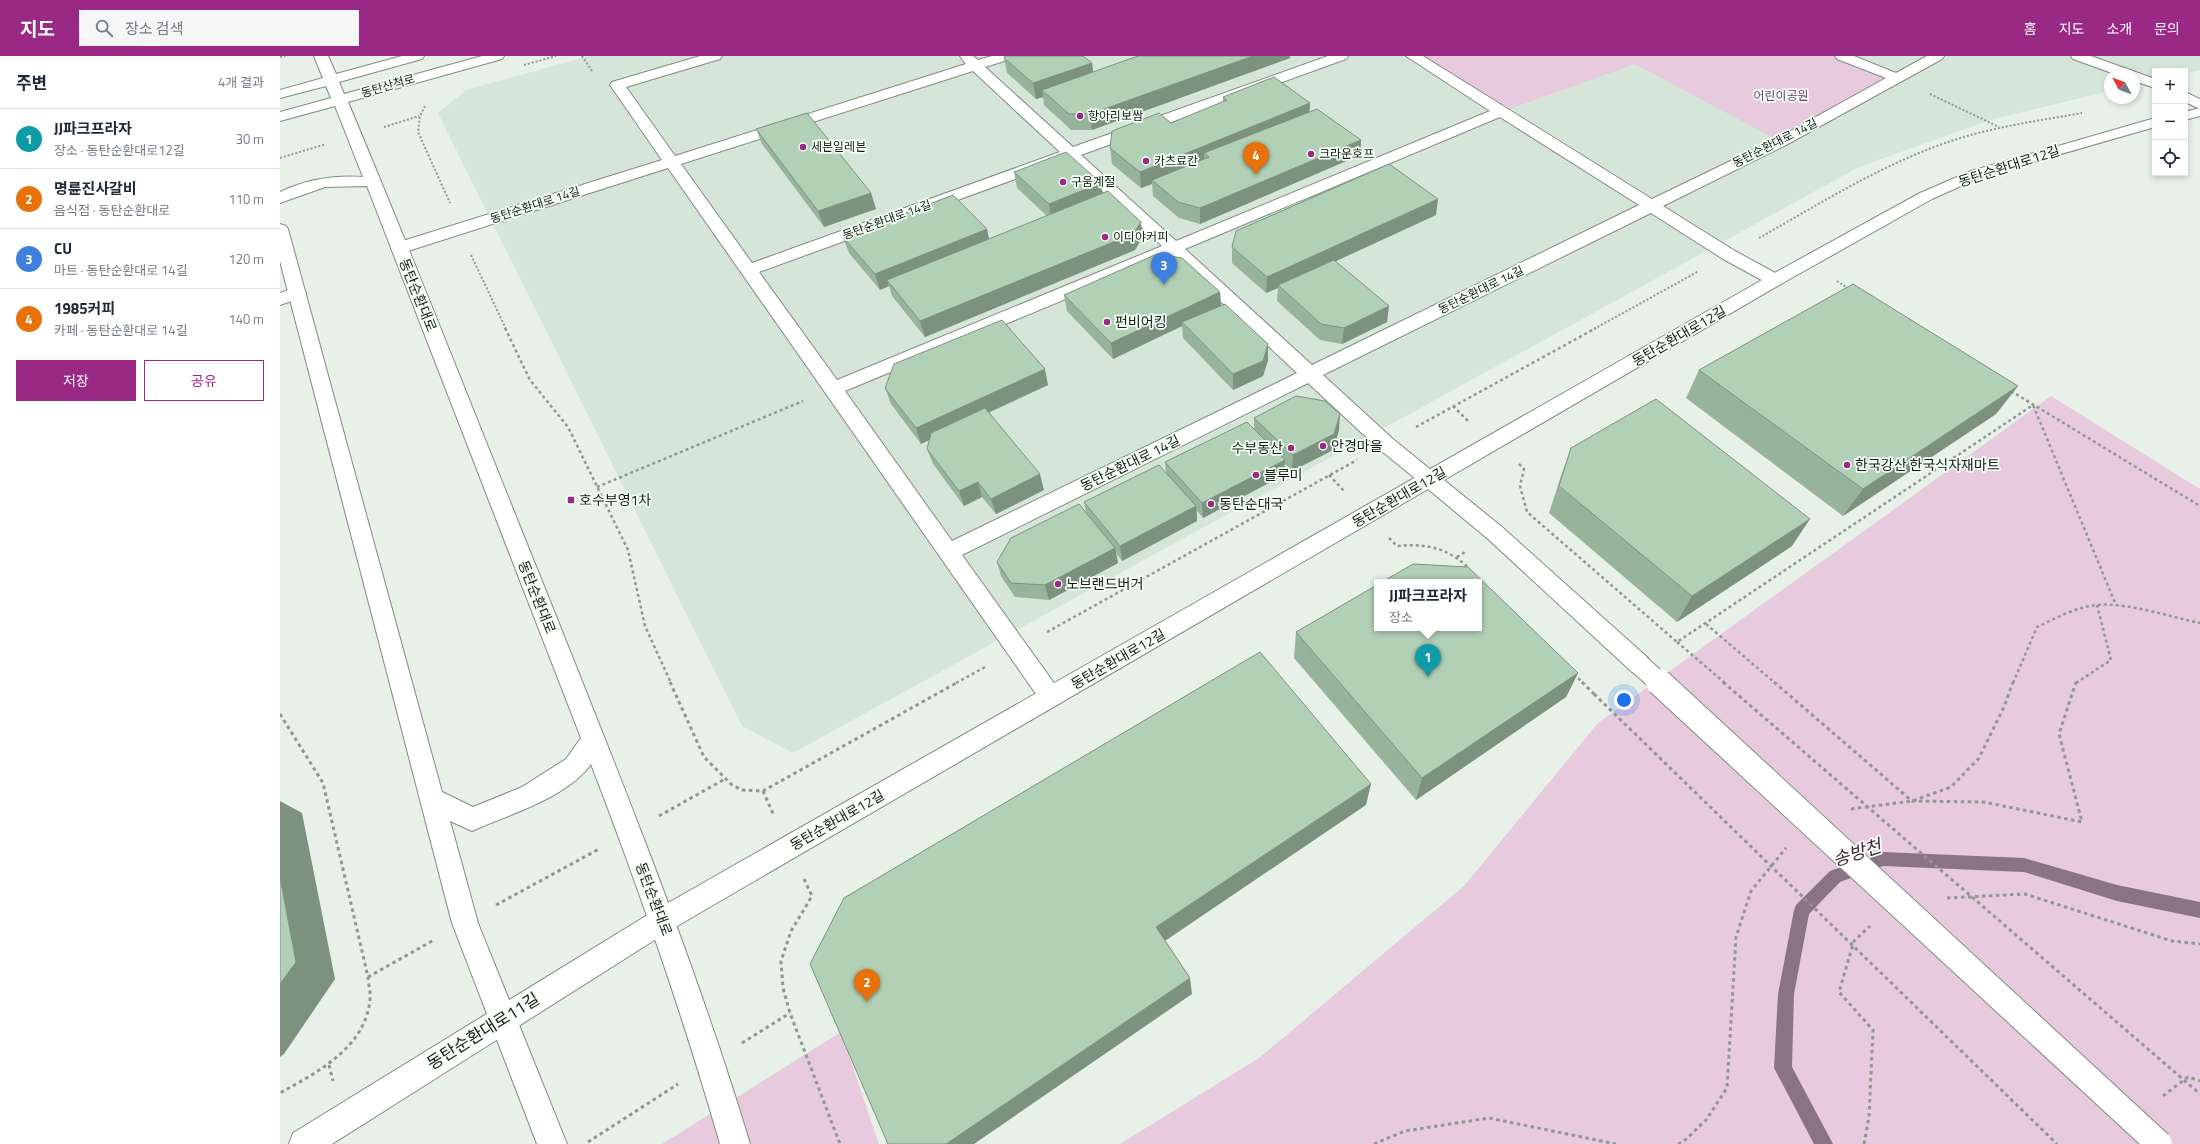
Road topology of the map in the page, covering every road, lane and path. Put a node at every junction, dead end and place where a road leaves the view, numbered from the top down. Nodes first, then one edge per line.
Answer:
1 (285, 56) edge
2 (321, 56) edge
3 (417, 56) edge
4 (497, 56) edge
5 (715, 56) edge
6 (1006, 56) edge
7 (1342, 56) edge
8 (1413, 56) edge
9 (1842, 56) edge
10 (1937, 56) edge
11 (2078, 56) edge
12 (280, 58) edge
13 (970, 61) edge
14 (2111, 68) edge
15 (1897, 78) junction
16 (2140, 78) edge
17 (331, 80) junction
18 (2152, 83) edge
19 (280, 94) edge
20 (2188, 98) edge
21 (339, 100) junction
22 (427, 103) dead end
23 (2200, 105) edge
24 (1501, 112) junction
25 (2084, 112) dead end
26 (2200, 112) edge
27 (2188, 115) edge
28 (280, 117) edge
29 (2152, 123) edge
30 (1999, 127) junction
31 (1070, 154) junction
32 (671, 162) junction
33 (373, 182) junction
34 (280, 198) edge
35 (450, 203) dead end
36 (1651, 206) junction
37 (280, 229) edge
38 (1766, 234) dead end
39 (400, 248) junction
40 (1173, 248) junction
41 (470, 254) dead end
42 (748, 270) junction
43 (1697, 272) dead end
44 (1775, 280) junction
45 (1837, 281) dead end
46 (1851, 290) edge
47 (289, 296) edge
48 (1310, 374) junction
49 (2006, 388) edge
50 (833, 389) junction
51 (2033, 405) junction
52 (1452, 406) dead end
53 (1524, 469) dead end
54 (1429, 479) junction
55 (597, 487) junction
56 (2200, 506) edge
57 (1397, 546) dead end
58 (949, 552) junction
59 (1474, 574) edge
60 (2116, 605) junction
61 (2097, 606) junction
62 (2200, 623) edge
63 (1706, 624) junction
64 (1677, 642) junction
65 (1572, 672) edge
66 (1051, 697) junction
67 (280, 714) edge
68 (594, 739) junction
69 (725, 779) junction
70 (763, 791) dead end
71 (432, 800) junction
72 (1912, 801) junction
73 (1848, 810) dead end
74 (628, 833) junction
75 (1788, 846) dead end
76 (812, 896) dead end
77 (663, 920) junction
78 (465, 923) junction
79 (368, 977) junction
80 (503, 1018) junction
81 (280, 1093) edge
82 (2200, 1094) edge
83 (304, 1144) edge
84 (552, 1144) edge
85 (735, 1144) edge
86 (840, 1144) edge
87 (1374, 1144) edge
88 (1616, 1144) edge
89 (1678, 1144) edge
90 (2057, 1144) edge
91 (2159, 1144) edge

1 - 12 path
2 - 17 street, 동탄순환대로
3 - 17 street, 동탄산척로
4 - 21 street, 동탄산척로
5 - 32 street
6 - 13 street, 동탄순환대로 14길
7 - 31 street, 동탄순환대로 14길
8 - 24 street
9 - 15 street
10 - 15 street, 동탄순환대로 14길
11 - 14 street
13 - 31 street
13 - 32 street, 동탄순환대로 14길
15 - 30 path
15 - 36 street, 동탄순환대로 14길
16 - 18 street
17 - 19 street, 동탄산척로
17 - 21 street, 동탄순환대로
20 - 23 street
21 - 28 street, 동탄산척로
21 - 33 street, 동탄순환대로
22 - 35 path
24 - 36 street
24 - 40 street
25 - 30 path
26 - 27 street
29 - 44 street, 동탄순환대로12길
30 - 38 path
31 - 40 street
31 - 42 street, 동탄순환대로 14길
32 - 39 street, 동탄순환대로 14길
32 - 42 street
33 - 34 street
33 - 39 street, 동탄순환대로
36 - 44 street
36 - 48 street, 동탄순환대로 14길
37 - 47 street
39 - 68 street, 동탄순환대로
40 - 48 street
40 - 50 street
41 - 55 path
42 - 50 street
43 - 52 path
44 - 54 street, 동탄순환대로12길
45 - 46 path
47 - 71 street
48 - 54 street
48 - 58 street, 동탄순환대로 14길
49 - 51 path
50 - 55 path
50 - 58 street
51 - 56 path
51 - 60 path
51 - 63 path
53 - 64 path
54 - 66 street, 동탄순환대로12길
54 - 91 street, bridge
55 - 69 path
57 - 59 path
58 - 66 street
60 - 61 path
60 - 62 path
61 - 72 path
61 - 72 path
63 - 64 path
63 - 72 path
64 - 82 path, bridge
65 - 90 path, bridge
66 - 77 street, 동탄순환대로12길
67 - 79 path
68 - 71 street
68 - 74 street, 동탄순환대로
69 - 70 path
69 - 74 path
71 - 78 street
72 - 73 path
74 - 77 street, 동탄순환대로
74 - 78 path
75 - 89 path
76 - 86 path
77 - 80 street, 동탄순환대로11길
77 - 85 street, 동탄순환대로
78 - 79 path
78 - 80 street
79 - 81 path
80 - 83 street, 동탄순환대로11길
80 - 84 street
87 - 88 path

